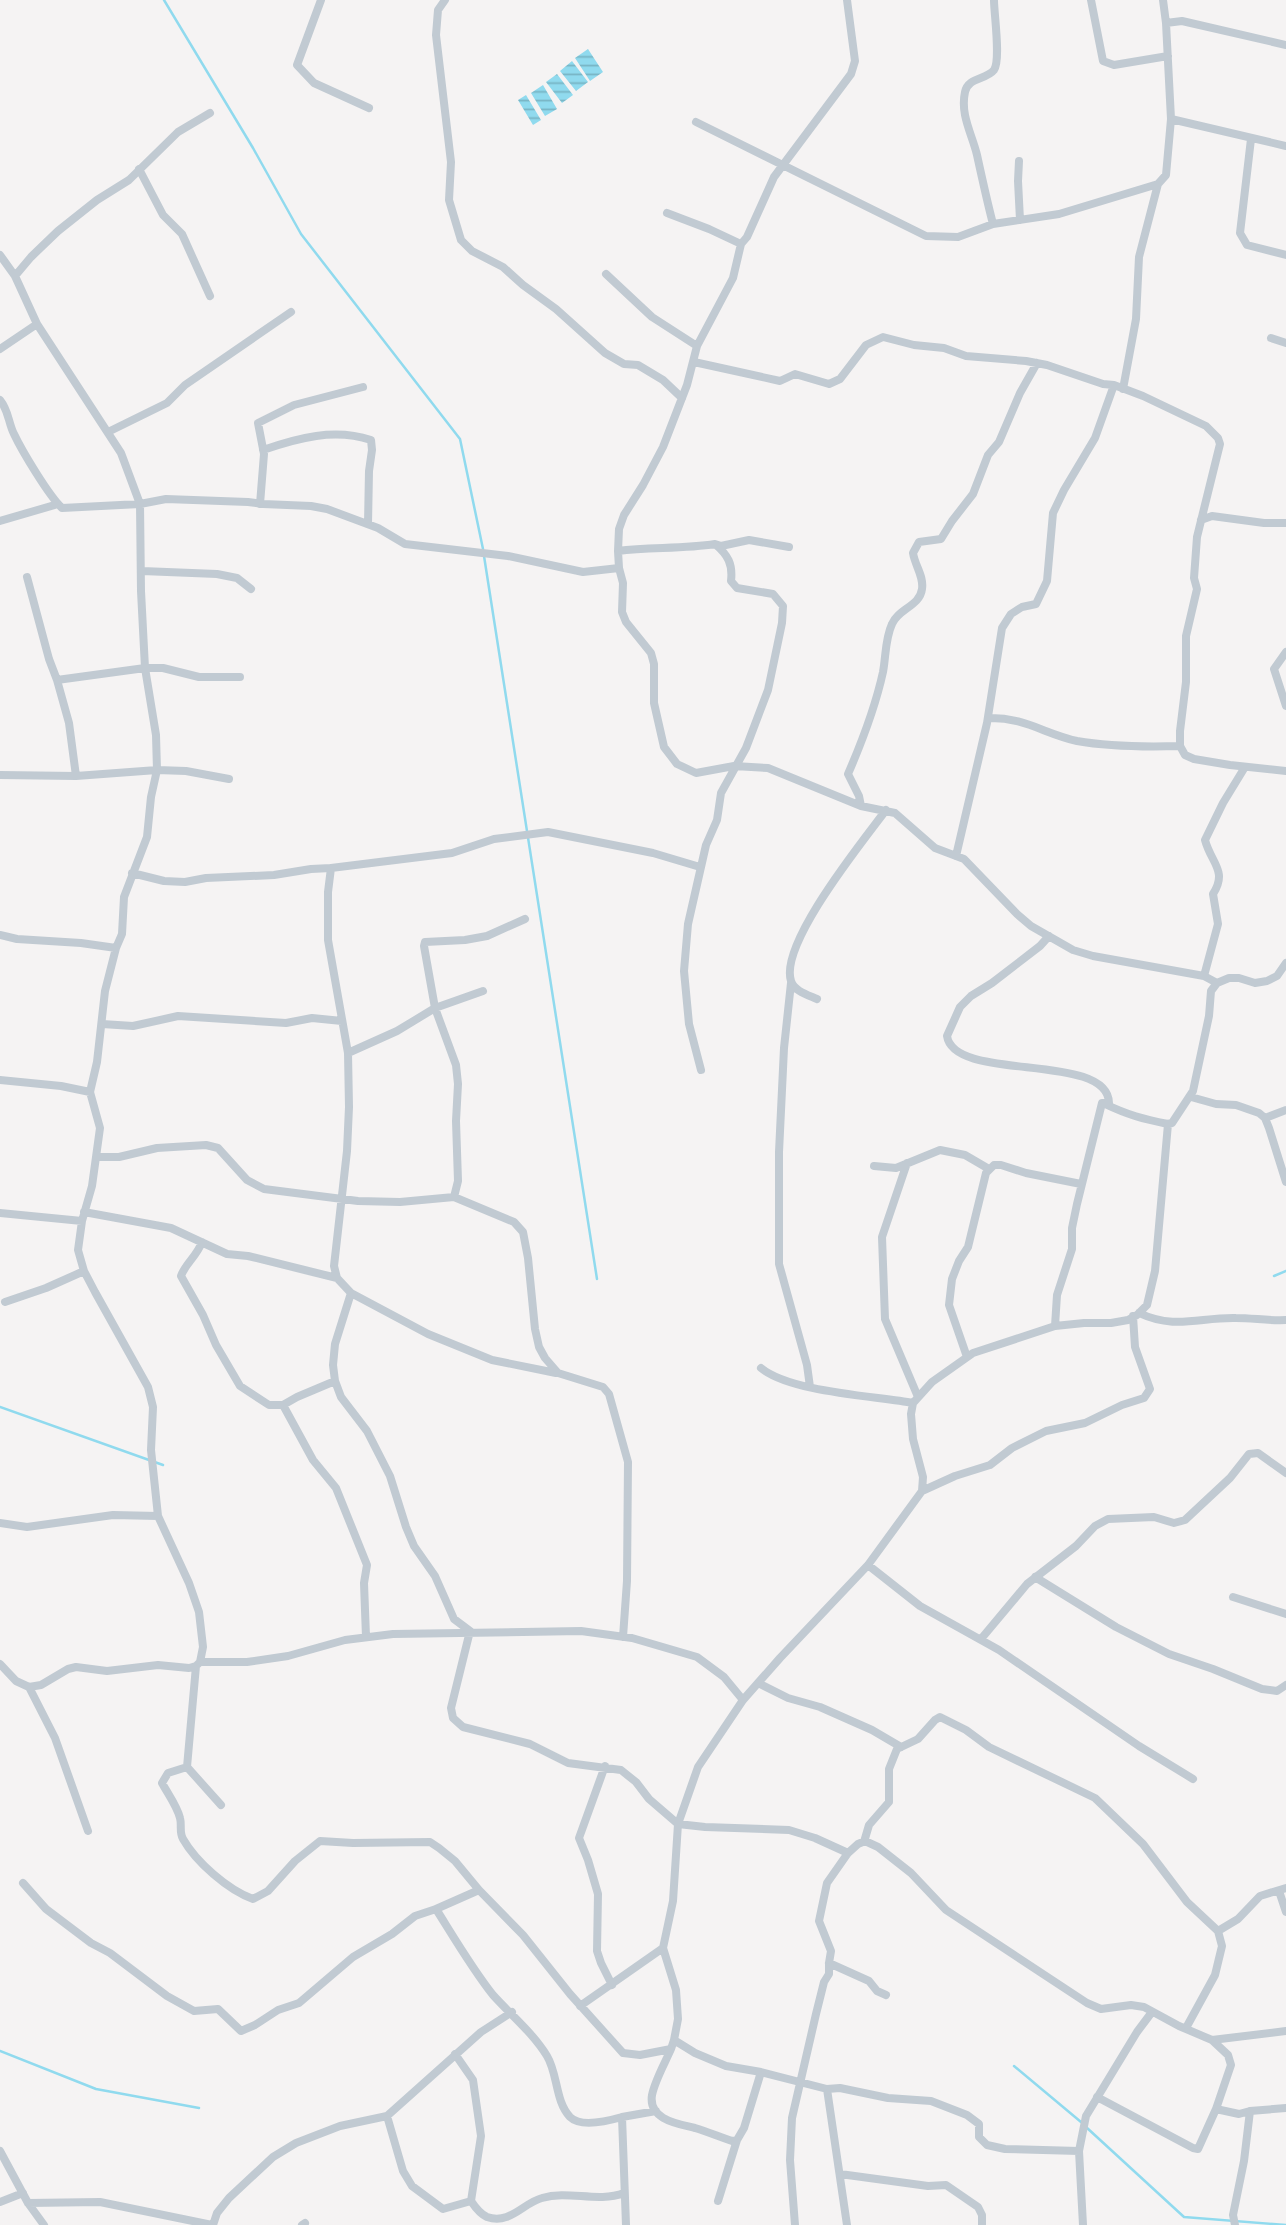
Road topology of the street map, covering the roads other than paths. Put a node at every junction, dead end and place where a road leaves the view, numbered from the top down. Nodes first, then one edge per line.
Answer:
1 (321, 0) edge
2 (445, 0) edge
3 (847, 0) edge
4 (994, 0) edge
5 (1091, 0) edge
6 (1163, 0) edge
7 (1166, 23) junction
8 (1286, 46) edge
9 (1168, 56) junction
10 (369, 108) dead end
11 (209, 113) dead end
12 (1171, 119) junction
13 (696, 122) dead end
14 (1251, 139) junction
15 (1286, 146) edge
16 (1019, 162) dead end
17 (782, 165) junction
18 (139, 169) junction
19 (1158, 184) junction
20 (667, 214) dead end
21 (1020, 220) junction
22 (993, 224) junction
23 (741, 244) junction
24 (0, 255) edge
25 (1286, 255) edge
26 (606, 274) dead end
27 (15, 276) junction
28 (210, 296) dead end
29 (291, 312) dead end
30 (37, 324) junction
31 (1271, 338) dead end
32 (1286, 342) edge
33 (697, 346) junction
34 (0, 349) edge
35 (694, 362) junction
36 (1037, 363) junction
37 (363, 387) dead end
38 (1118, 387) junction
39 (682, 398) junction
40 (0, 400) edge
41 (108, 432) junction
42 (263, 450) junction
43 (140, 503) junction
44 (58, 504) junction
45 (260, 504) junction
46 (1201, 520) junction
47 (0, 521) edge
48 (1286, 523) edge
49 (368, 524) junction
50 (715, 544) junction
51 (789, 547) dead end
52 (618, 551) junction
53 (619, 568) junction
54 (142, 571) junction
55 (27, 578) dead end
56 (251, 589) dead end
57 (1286, 652) edge
58 (145, 668) junction
59 (240, 677) dead end
60 (57, 680) junction
61 (1286, 706) edge
62 (988, 718) junction
63 (1180, 746) junction
64 (734, 766) junction
65 (1245, 767) junction
66 (157, 770) junction
67 (1286, 771) edge
68 (0, 775) edge
69 (76, 776) junction
70 (229, 779) dead end
71 (860, 806) junction
72 (886, 810) junction
73 (956, 856) junction
74 (700, 867) junction
75 (331, 868) junction
76 (132, 873) junction
77 (525, 919) dead end
78 (0, 935) edge
79 (1049, 936) junction
80 (117, 948) junction
81 (1286, 962) edge
82 (1204, 976) junction
83 (792, 983) junction
84 (1217, 983) junction
85 (483, 991) dead end
86 (817, 999) dead end
87 (435, 1008) junction
88 (342, 1021) junction
89 (102, 1024) junction
90 (348, 1053) junction
91 (701, 1070) dead end
92 (0, 1080) edge
93 (90, 1093) junction
94 (1191, 1097) junction
95 (1102, 1103) junction
96 (1286, 1110) edge
97 (1265, 1118) junction
98 (1168, 1124) junction
99 (97, 1157) junction
100 (907, 1163) junction
101 (874, 1166) dead end
102 (989, 1169) junction
103 (1286, 1182) edge
104 (1081, 1184) junction
105 (454, 1197) junction
106 (342, 1198) junction
107 (84, 1212) junction
108 (0, 1213) edge
109 (82, 1221) junction
110 (202, 1242) junction
111 (84, 1271) junction
112 (337, 1278) junction
113 (351, 1293) junction
114 (5, 1302) dead end
115 (1136, 1315) junction
116 (1286, 1320) edge
117 (1055, 1326) junction
118 (967, 1357) junction
119 (761, 1368) dead end
120 (558, 1373) junction
121 (335, 1381) junction
122 (810, 1387) junction
123 (915, 1400) junction
124 (283, 1405) junction
125 (1286, 1473) edge
126 (922, 1491) junction
127 (158, 1516) junction
128 (0, 1523) edge
129 (868, 1565) junction
130 (1035, 1577) junction
131 (1233, 1597) dead end
132 (1286, 1614) edge
133 (470, 1631) junction
134 (366, 1637) junction
135 (622, 1637) junction
136 (982, 1639) junction
137 (0, 1664) edge
138 (198, 1664) junction
139 (758, 1683) junction
140 (1286, 1685) edge
141 (29, 1687) junction
142 (743, 1700) junction
143 (901, 1747) junction
144 (605, 1766) junction
145 (187, 1767) junction
146 (1193, 1779) dead end
147 (221, 1805) dead end
148 (678, 1824) junction
149 (88, 1831) dead end
150 (864, 1842) junction
151 (848, 1853) junction
152 (23, 1883) dead end
153 (1282, 1889) edge
154 (479, 1890) junction
155 (436, 1909) junction
156 (1286, 1912) edge
157 (1217, 1931) junction
158 (663, 1948) junction
159 (828, 1963) junction
160 (612, 1985) junction
161 (886, 1996) dead end
162 (580, 2006) junction
163 (512, 2012) junction
164 (1152, 2012) junction
165 (1186, 2028) junction
166 (1286, 2031) edge
167 (674, 2040) junction
168 (1212, 2040) junction
169 (671, 2049) junction
170 (456, 2054) junction
171 (761, 2072) junction
172 (800, 2082) junction
173 (827, 2089) junction
174 (1097, 2097) junction
175 (1286, 2108) edge
176 (1216, 2109) junction
177 (656, 2111) junction
178 (1250, 2111) junction
179 (387, 2116) junction
180 (622, 2117) junction
181 (737, 2140) junction
182 (0, 2151) edge
183 (1079, 2151) junction
184 (840, 2174) junction
185 (23, 2193) junction
186 (624, 2193) junction
187 (718, 2201) dead end
188 (0, 2202) edge
189 (471, 2202) junction
190 (28, 2203) junction
191 (513, 2221) edge
192 (44, 2225) edge
193 (213, 2225) edge
194 (626, 2225) edge
195 (795, 2225) edge
196 (847, 2225) edge
197 (982, 2225) edge
198 (1083, 2225) edge
199 (1235, 2225) edge

1 - 10 street
2 - 39 street
3 - 17 street
4 - 22 street
5 - 9 street
6 - 7 street
7 - 8 street
7 - 9 street
9 - 12 street
11 - 18 street
12 - 14 street
12 - 19 street
13 - 17 street
14 - 15 street
14 - 25 street
16 - 21 street
17 - 22 street
17 - 23 street
18 - 27 street
18 - 28 street
19 - 21 street
19 - 38 street
20 - 23 street
21 - 22 street
23 - 33 street
24 - 27 street
26 - 33 street
27 - 30 street
29 - 41 street
30 - 34 street
30 - 41 street
31 - 32 street
33 - 35 street
35 - 36 street
35 - 39 street
36 - 38 street
36 - 71 street
37 - 42 street
38 - 46 street
38 - 62 street
39 - 52 street
40 - 44 street
41 - 43 street
42 - 45 street
42 - 49 street
43 - 44 street
43 - 45 street
43 - 54 street
44 - 47 street
45 - 49 street
46 - 48 street
46 - 63 street
49 - 53 street
50 - 51 street
50 - 52 street
50 - 64 street
52 - 53 street
53 - 64 street
54 - 56 street
54 - 58 street
55 - 60 street
57 - 61 street
58 - 59 street
58 - 60 street
58 - 66 street
60 - 69 street
62 - 63 street
62 - 73 street
63 - 65 street
64 - 71 street
64 - 74 street
65 - 67 street
65 - 82 street
66 - 69 street
66 - 70 street
66 - 76 street
68 - 69 street
71 - 72 street
72 - 73 street
72 - 83 street
73 - 79 street
74 - 75 street
74 - 91 street
75 - 76 street
75 - 88 street
76 - 80 street
77 - 87 street
78 - 80 street
79 - 82 street
79 - 95 street
80 - 89 street
81 - 84 street
82 - 84 street
83 - 86 street
83 - 122 street
84 - 94 street
85 - 87 street
87 - 90 street
87 - 105 street
88 - 89 street
88 - 90 street
89 - 93 street
90 - 106 street
92 - 93 street
93 - 99 street
94 - 97 street
94 - 98 street
95 - 98 street
95 - 104 street
96 - 97 street
97 - 103 street
98 - 115 street
99 - 106 street
99 - 107 street
100 - 101 street
100 - 102 street
100 - 123 street
102 - 104 street
102 - 118 street
104 - 117 street
105 - 106 street
105 - 120 street
106 - 112 street
107 - 109 street
107 - 110 street
108 - 109 street
109 - 111 street
110 - 112 street
110 - 124 street
111 - 114 street
111 - 127 street
112 - 113 street
113 - 120 street
113 - 121 street
115 - 116 street
115 - 117 street
115 - 126 street
117 - 118 street
118 - 123 street
119 - 122 street
120 - 135 street
121 - 124 street
121 - 133 street
122 - 123 street
123 - 126 street
124 - 134 street
125 - 130 street
126 - 129 street
127 - 128 street
127 - 138 street
129 - 136 street
129 - 139 street
130 - 136 street
130 - 140 street
131 - 132 street
133 - 134 street
133 - 135 street
133 - 144 street
134 - 138 street
135 - 142 street
136 - 146 street
137 - 141 street
138 - 141 street
138 - 145 street
139 - 142 street
139 - 143 street
141 - 149 street
142 - 148 street
143 - 150 street
143 - 157 street
144 - 148 street
144 - 160 street
145 - 147 street
145 - 154 street
148 - 151 street
148 - 158 street
150 - 151 street
150 - 164 street
151 - 159 street
152 - 155 street
153 - 156 street
153 - 157 street
154 - 155 street
154 - 162 street
155 - 163 street
157 - 165 street
158 - 160 street
158 - 167 street
159 - 161 street
159 - 172 street
160 - 162 street
162 - 169 street
163 - 170 street
163 - 180 street
164 - 165 street
164 - 174 street
165 - 168 street
166 - 168 street
167 - 169 street
167 - 171 street
168 - 176 street
169 - 177 street
170 - 179 street
170 - 189 street
171 - 172 street
171 - 181 street
172 - 173 street
172 - 195 street
173 - 183 street
173 - 184 street
174 - 176 street
174 - 183 street
175 - 178 street
176 - 178 street
177 - 180 street
177 - 181 street
178 - 199 street
179 - 189 street
179 - 193 street
180 - 186 street
181 - 187 street
182 - 185 street
183 - 198 street
184 - 196 street
184 - 197 street
185 - 188 street
185 - 190 street
186 - 191 street
186 - 194 street
189 - 191 street
190 - 192 street
190 - 193 street

